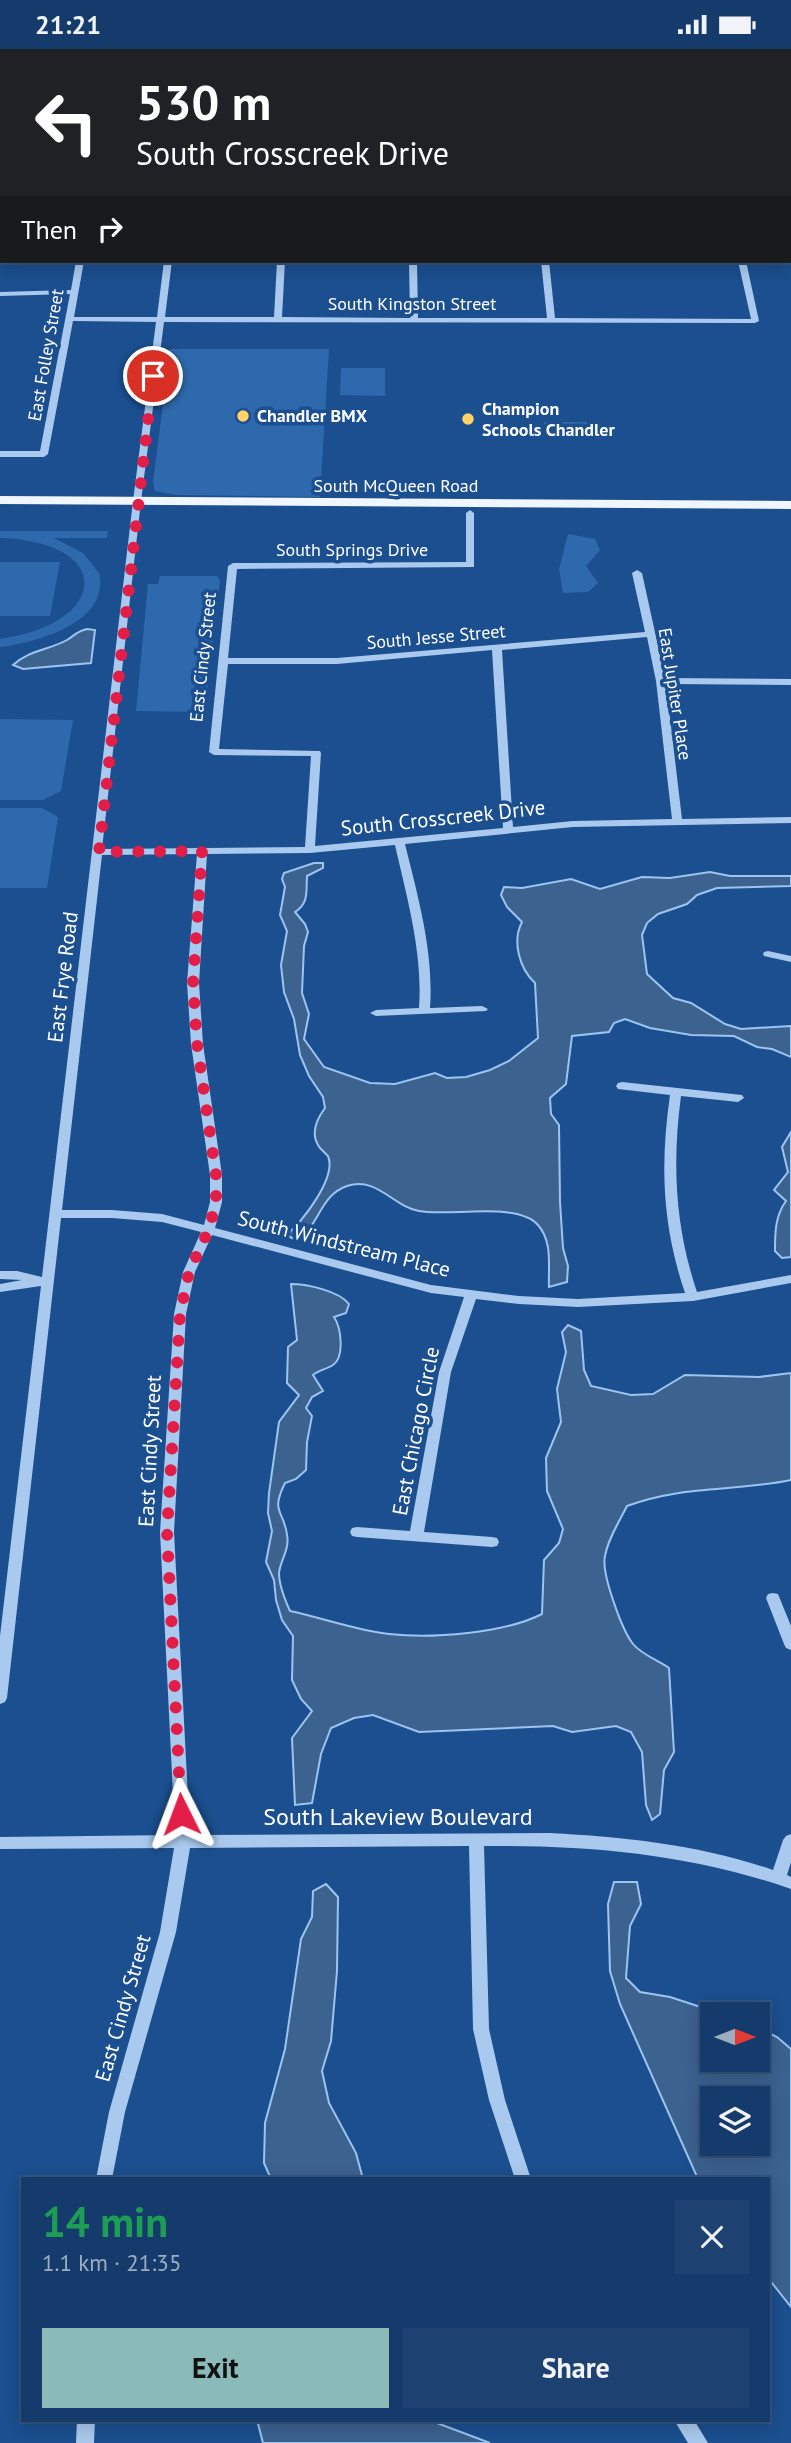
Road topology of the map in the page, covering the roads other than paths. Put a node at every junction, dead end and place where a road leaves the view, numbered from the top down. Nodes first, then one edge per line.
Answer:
1 (80, 263) edge
2 (168, 263) edge
3 (281, 263) edge
4 (413, 263) edge
5 (545, 263) edge
6 (743, 263) edge
7 (73, 292) junction
8 (0, 294) edge
9 (68, 319) junction
10 (160, 319) junction
11 (278, 319) junction
12 (414, 320) junction
13 (551, 320) junction
14 (0, 454) edge
15 (44, 454) joint
16 (0, 501) edge
17 (791, 505) edge
18 (137, 507) junction
19 (470, 509) junction
20 (0, 512) edge
21 (791, 515) edge
22 (471, 565) joint
23 (233, 566) joint
24 (637, 573) dead end
25 (650, 634) junction
26 (497, 647) junction
27 (224, 661) junction
28 (661, 681) junction
29 (791, 682) edge
30 (677, 820) junction
31 (791, 820) edge
32 (508, 831) junction
33 (400, 843) junction
34 (310, 850) junction
35 (202, 851) junction
36 (99, 852) junction
37 (768, 954) dead end
38 (791, 959) edge
39 (482, 1009) dead end
40 (424, 1011) junction
41 (376, 1013) dead end
42 (622, 1086) dead end
43 (676, 1091) junction
44 (738, 1098) dead end
45 (54, 1214) junction
46 (209, 1229) junction
47 (0, 1275) edge
48 (791, 1279) edge
49 (46, 1282) junction
50 (0, 1288) edge
51 (471, 1294) junction
52 (693, 1297) junction
53 (357, 1532) dead end
54 (416, 1536) junction
55 (492, 1542) dead end
56 (773, 1598) dead end
57 (791, 1644) edge
58 (0, 1698) edge
59 (476, 1840) junction
60 (791, 1840) edge
61 (183, 1842) junction
62 (0, 1843) edge
63 (784, 1881) edge
64 (104, 2177) edge
65 (522, 2177) edge
66 (86, 2422) edge
67 (684, 2422) edge
68 (85, 2443) edge
69 (699, 2443) edge

1 - 7 street, East Folley Street
2 - 10 street, East Frye Road
3 - 11 street
4 - 12 street
5 - 13 street
6 - 13 street, South Kingston Street
7 - 8 street
7 - 9 street, East Folley Street
9 - 10 street, South Kingston Street
9 - 15 street, East Folley Street
10 - 11 street, South Kingston Street
10 - 18 street, East Frye Road
11 - 12 street, South Kingston Street
12 - 13 street, South Kingston Street
14 - 15 street
16 - 18 main road, South McQueen Road
17 - 19 main road, South McQueen Road
18 - 19 main road, South McQueen Road
18 - 20 main road, South McQueen Road
18 - 36 street, East Frye Road
19 - 21 main road, South McQueen Road
19 - 22 street
22 - 23 street, South Springs Drive
23 - 27 street, East Cindy Street
24 - 25 street, East Jupiter Place
25 - 26 street, South Jesse Street
25 - 28 street, East Jupiter Place
26 - 27 street, South Jesse Street
26 - 32 street
27 - 34 street, East Cindy Street
28 - 29 street
28 - 30 street, East Jupiter Place
30 - 31 street, South Crosscreek Drive
30 - 32 street, South Crosscreek Drive
32 - 33 street, South Crosscreek Drive
33 - 34 street, South Crosscreek Drive
33 - 40 street
34 - 35 street, South Crosscreek Drive
35 - 36 street, South Crosscreek Drive
35 - 46 street, East Cindy Street
36 - 45 street, East Frye Road
37 - 38 street
39 - 40 street
40 - 41 street
42 - 43 street
43 - 44 street
43 - 52 street
45 - 46 street, South Windstream Place
45 - 49 street, East Frye Road
46 - 51 street, South Windstream Place
46 - 61 street, East Cindy Street
47 - 49 street
48 - 52 street, South Windstream Place
49 - 50 street
49 - 58 street, East Frye Road
51 - 52 street, South Windstream Place
51 - 54 street, East Chicago Circle
53 - 54 street, East Chicago Circle
54 - 55 street, East Chicago Circle
56 - 57 street
59 - 61 street, South Lakeview Boulevard
59 - 63 street, South Lakeview Boulevard
59 - 65 street
60 - 63 street
61 - 62 street, South Lakeview Boulevard
61 - 64 street, East Cindy Street
66 - 68 street
67 - 69 street

